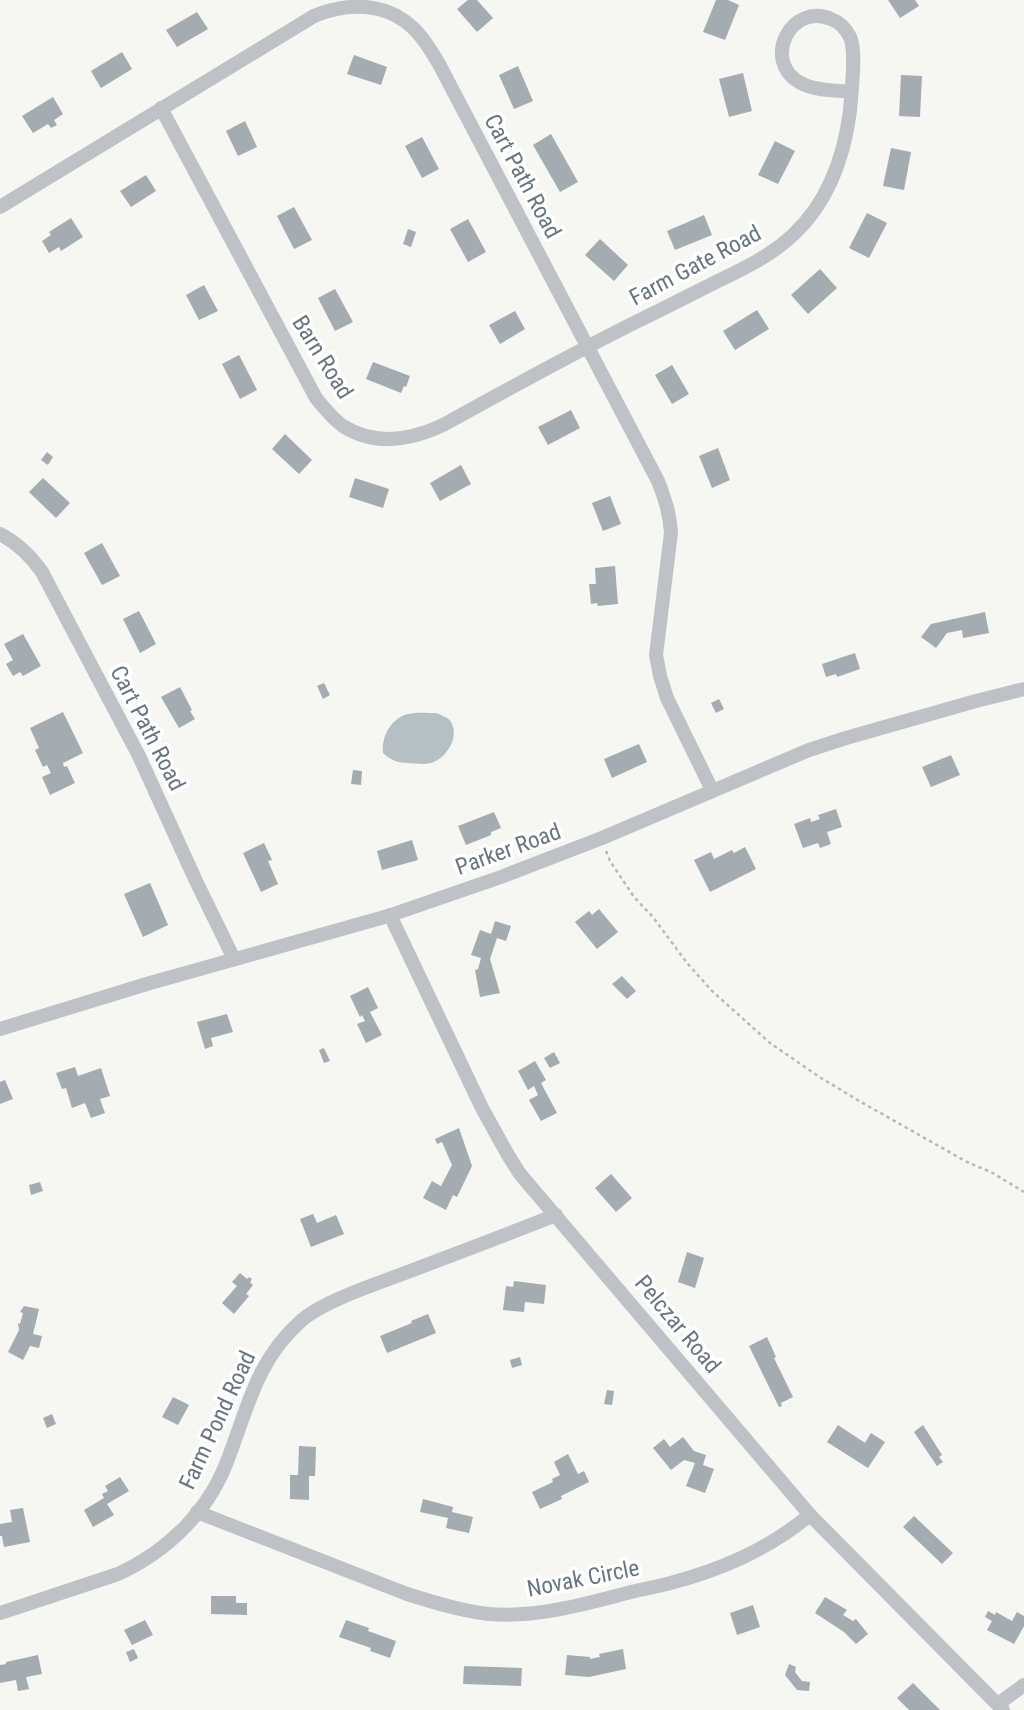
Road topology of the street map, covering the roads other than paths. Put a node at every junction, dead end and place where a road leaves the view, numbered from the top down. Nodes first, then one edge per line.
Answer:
1 (851, 92) junction
2 (161, 108) junction
3 (0, 207) edge
4 (587, 346) junction
5 (0, 534) edge
6 (1024, 689) edge
7 (712, 790) junction
8 (390, 915) junction
9 (234, 958) junction
10 (0, 1029) edge
11 (556, 1215) junction
12 (197, 1512) junction
13 (810, 1515) junction
14 (0, 1613) edge
15 (1024, 1685) edge
16 (1001, 1707) edge

1 - 1 street, Farm Gate Road
1 - 4 street, Farm Gate Road
2 - 3 street, Cart Path Road
2 - 4 street, Barn Road
2 - 4 street, Cart Path Road
4 - 7 street, Cart Path Road
5 - 9 street, Cart Path Road
6 - 7 street, Parker Road
7 - 8 street, Parker Road
8 - 9 street, Parker Road
8 - 11 street, Pelczar Road
9 - 10 street, Parker Road
11 - 12 street, Farm Pond Road
11 - 13 street, Pelczar Road
12 - 13 street, Novak Circle
12 - 14 street, Farm Pond Road
13 - 16 street, Pelczar Road
15 - 16 street

